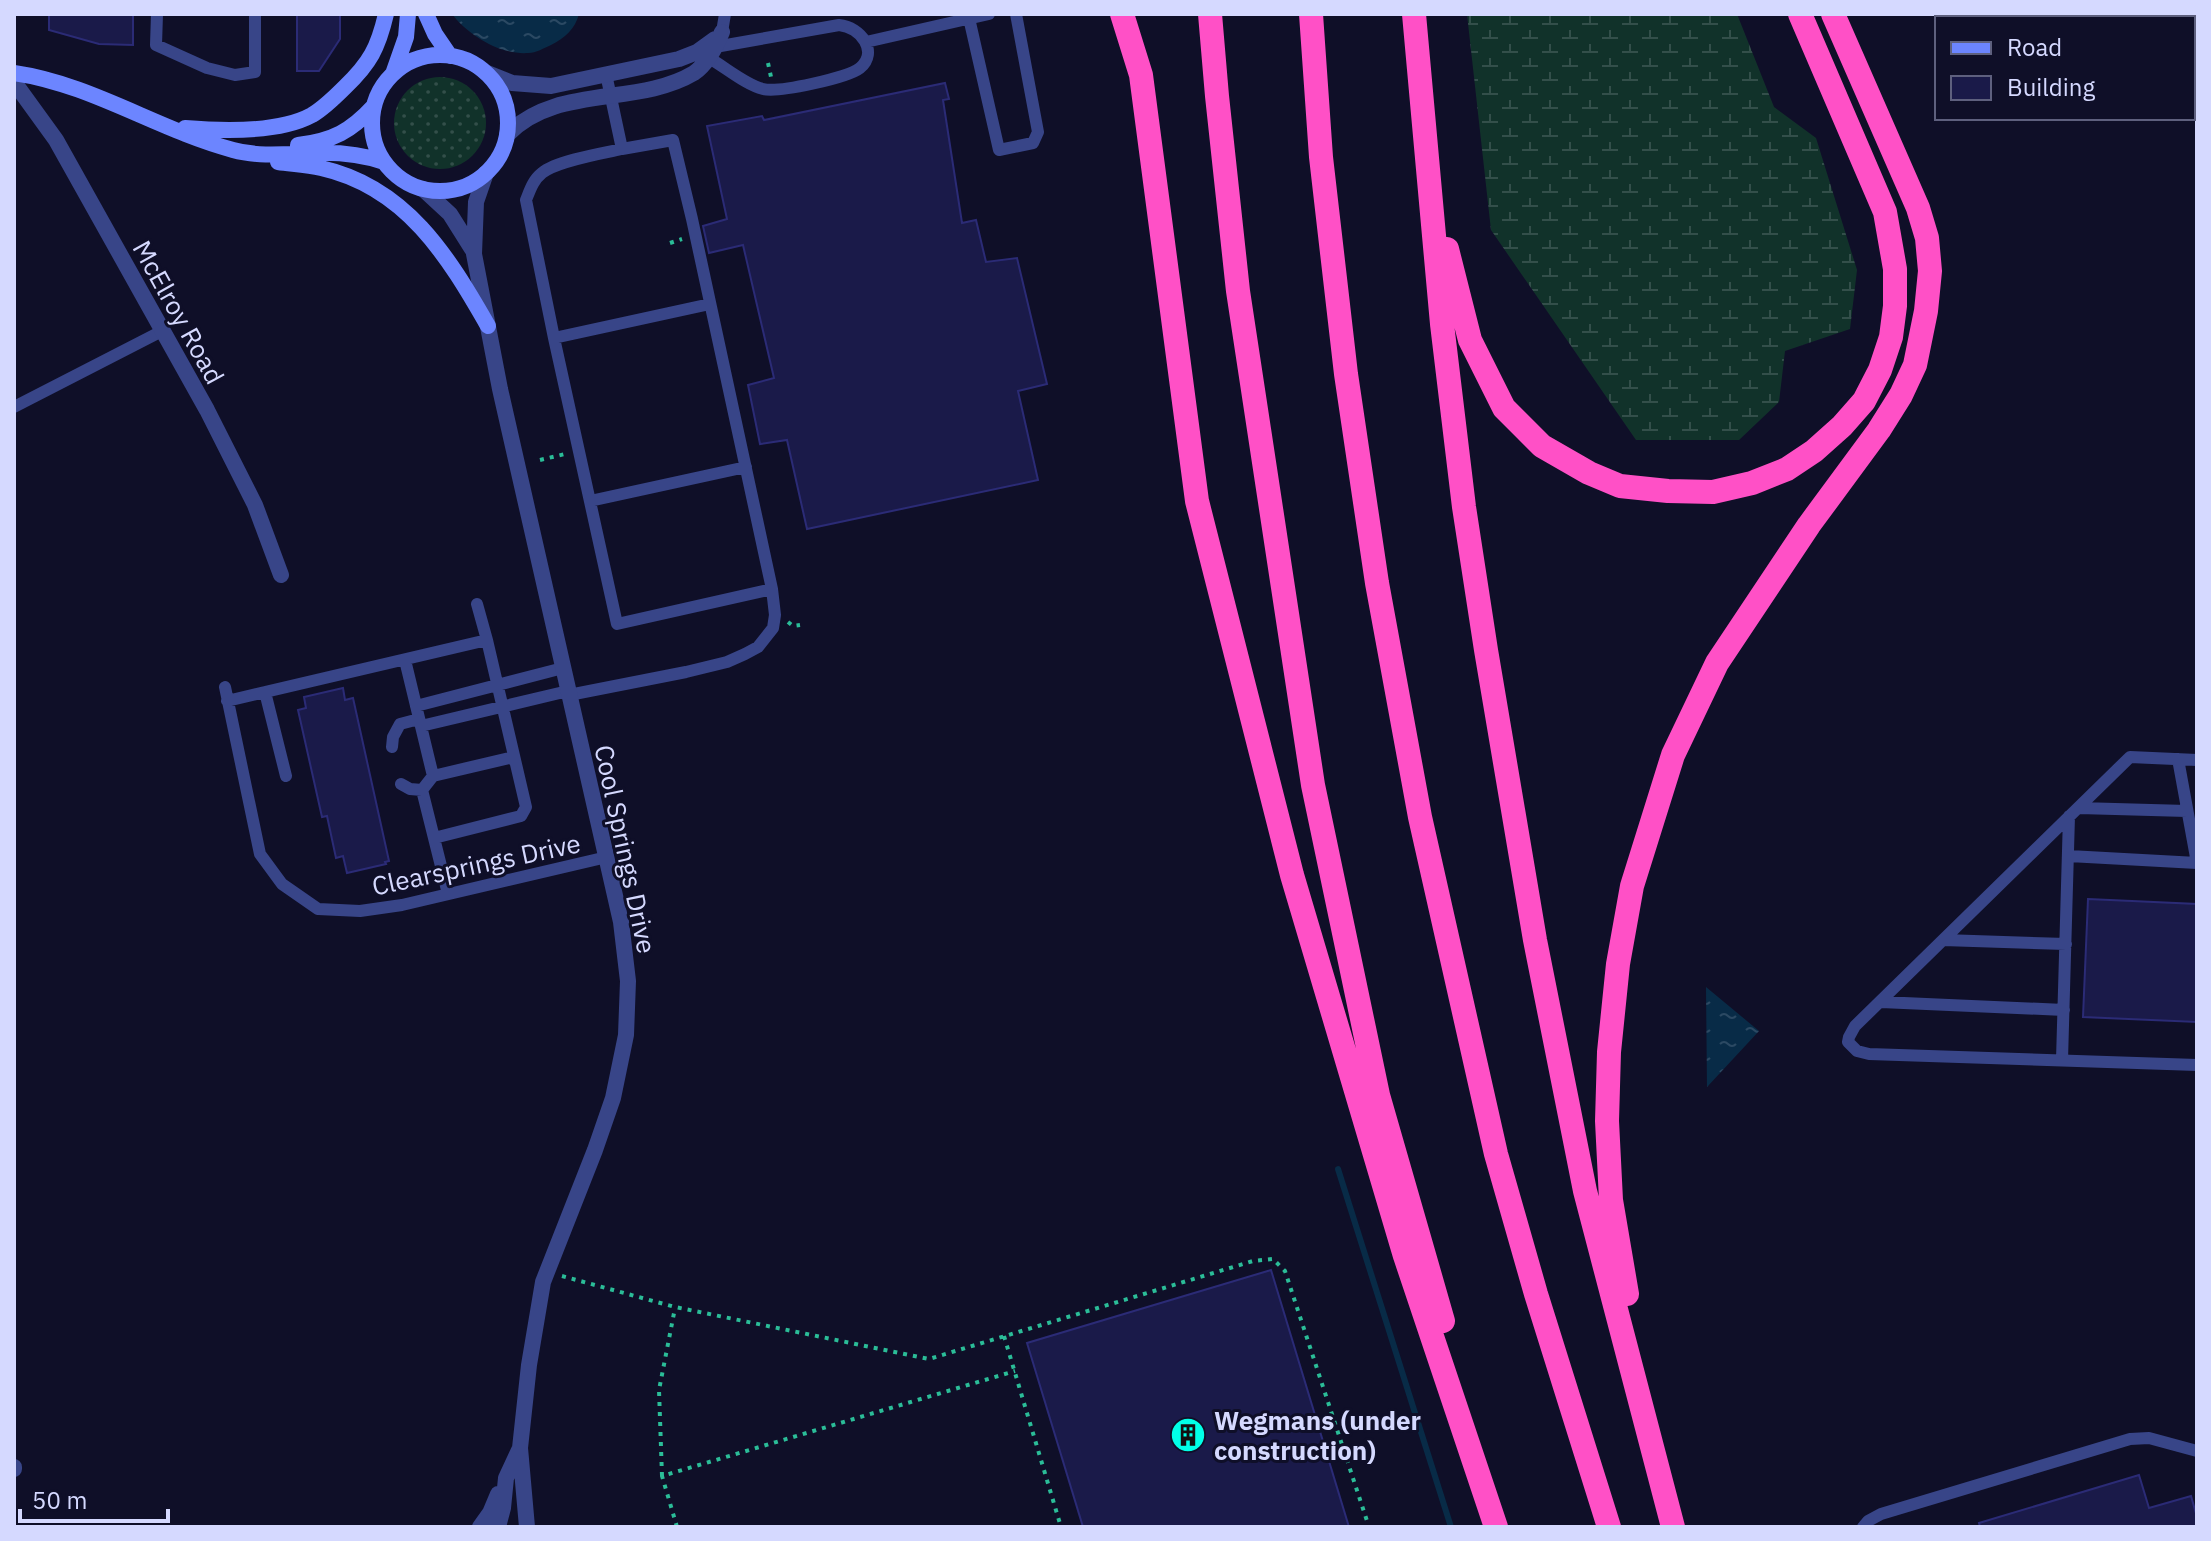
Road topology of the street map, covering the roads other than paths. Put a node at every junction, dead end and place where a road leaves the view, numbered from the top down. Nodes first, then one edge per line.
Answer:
1 (157, 14) edge
2 (255, 14) edge
3 (386, 14) edge
4 (408, 14) edge
5 (426, 14) edge
6 (725, 14) edge
7 (989, 14) edge
8 (1016, 14) edge
9 (1122, 14) edge
10 (1210, 14) edge
11 (1311, 14) edge
12 (1414, 14) edge
13 (1800, 14) edge
14 (1833, 14) edge
15 (969, 18) junction
16 (866, 42) junction
17 (1416, 43) junction
18 (715, 46) junction
19 (450, 56) junction
20 (14, 73) edge
21 (487, 73) junction
22 (393, 74) junction
23 (606, 74) junction
24 (14, 82) edge
25 (610, 96) junction
26 (374, 105) junction
27 (172, 127) junction
28 (507, 135) junction
29 (194, 137) junction
30 (622, 149) junction
31 (384, 162) junction
32 (486, 173) junction
33 (423, 189) junction
34 (474, 254) junction
35 (710, 304) junction
36 (488, 326) junction
37 (162, 331) junction
38 (554, 338) junction
39 (14, 407) edge
40 (746, 467) junction
41 (590, 501) junction
42 (281, 575) dead end
43 (772, 589) junction
44 (477, 604) dead end
45 (487, 640) junction
46 (405, 660) junction
47 (563, 668) junction
48 (497, 685) junction
49 (225, 687) dead end
50 (265, 692) junction
51 (568, 693) junction
52 (227, 701) junction
53 (502, 706) junction
54 (419, 717) junction
55 (392, 747) dead end
56 (514, 757) junction
57 (2178, 759) junction
58 (2197, 760) edge
59 (286, 776) dead end
60 (433, 776) junction
61 (401, 784) dead end
62 (422, 790) junction
63 (2187, 811) junction
64 (2074, 812) junction
65 (434, 838) junction
66 (2069, 856) junction
67 (607, 857) junction
68 (448, 894) junction
69 (1943, 940) junction
70 (2066, 944) junction
71 (1881, 1002) junction
72 (2064, 1010) junction
73 (2062, 1060) junction
74 (2197, 1065) edge
75 (1653, 1446) junction
76 (520, 1448) junction
77 (2196, 1454) edge
78 (506, 1478) junction
79 (480, 1527) edge
80 (498, 1527) edge
81 (527, 1527) edge
82 (1496, 1527) edge
83 (1503, 1527) edge
84 (1609, 1527) edge
85 (1673, 1527) edge
86 (1863, 1527) edge

1 - 2 lane
3 - 27 street
4 - 22 street
5 - 19 street
6 - 18 lane
7 - 15 lane
8 - 15 lane
9 - 82 highway
10 - 83 highway
11 - 84 highway
12 - 17 highway
13 - 17 highway
14 - 75 highway
15 - 16 lane
16 - 18 lane
16 - 18 lane
17 - 75 highway
18 - 23 street
18 - 25 street
19 - 21 street
19 - 22 street
20 - 27 street
21 - 23 street
21 - 28 street
22 - 26 street
23 - 25 lane
24 - 37 street, McElroy Road
25 - 28 street
25 - 30 lane
26 - 29 street
26 - 31 street
27 - 29 street
28 - 32 street
29 - 31 street
29 - 36 street
30 - 35 lane
30 - 38 lane
31 - 33 street
32 - 33 street
32 - 34 street, Cool Springs Drive
33 - 34 street, Cool Springs Drive
34 - 36 street, Cool Springs Drive
35 - 38 lane
35 - 40 lane
36 - 47 street, Cool Springs Drive
37 - 39 lane
37 - 42 street, McElroy Road
38 - 41 lane
40 - 41 lane
40 - 43 lane
41 - 43 lane
43 - 51 lane
44 - 45 lane
45 - 46 lane
45 - 48 lane
46 - 50 lane
46 - 54 lane
47 - 48 lane
47 - 51 street, Cool Springs Drive
48 - 53 lane
48 - 54 lane
49 - 52 lane, Clearsprings Drive
50 - 52 lane
50 - 59 lane
51 - 53 lane
51 - 67 street, Cool Springs Drive
52 - 68 lane, Clearsprings Drive
53 - 54 lane
53 - 56 lane
54 - 55 lane
54 - 60 lane
56 - 60 lane
56 - 65 lane
57 - 58 lane
57 - 63 lane
57 - 64 lane
60 - 62 lane
61 - 62 lane
62 - 65 lane
63 - 64 lane
63 - 66 lane
64 - 66 lane
64 - 69 lane
65 - 68 lane
66 - 70 lane
67 - 68 lane, Clearsprings Drive
67 - 76 street, Cool Springs Drive
69 - 70 lane
69 - 71 lane
70 - 72 lane
71 - 72 lane
71 - 73 lane
72 - 73 lane
73 - 74 lane
75 - 85 highway
76 - 78 street, Cool Springs Drive
76 - 81 street, Cool Springs Drive
77 - 86 lane
78 - 79 street
78 - 80 street, Cool Springs Drive

